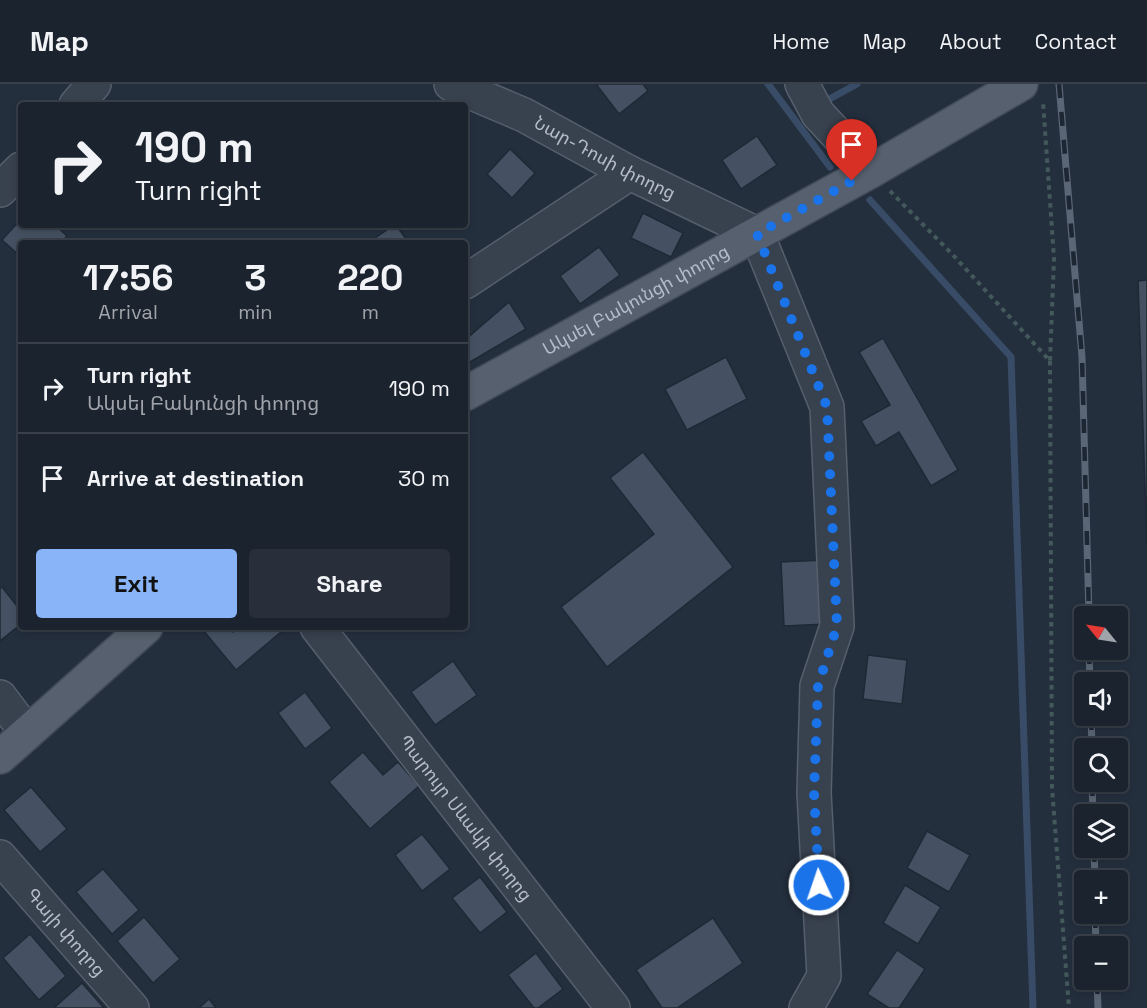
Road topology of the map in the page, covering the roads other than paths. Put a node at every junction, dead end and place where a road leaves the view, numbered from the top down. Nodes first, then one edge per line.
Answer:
1 (94, 84) edge
2 (451, 84) edge
3 (802, 84) edge
4 (1032, 90) edge
5 (79, 102) edge
6 (871, 171) junction
7 (18, 172) edge
8 (630, 173) junction
9 (0, 190) edge
10 (757, 234) junction
11 (468, 280) edge
12 (468, 392) edge
13 (143, 630) edge
14 (319, 630) edge
15 (0, 697) edge
16 (27, 733) junction
17 (0, 757) edge
18 (0, 857) edge
19 (132, 1008) edge
20 (613, 1008) edge
21 (806, 1008) edge

1 - 5 street
2 - 8 street, Նար-Դոսի փողոց
3 - 6 street
4 - 6 main road, Ակսել Բակունցի փողոց
6 - 10 main road, Ակսել Բակունցի փողոց
7 - 9 street
8 - 10 street, Նար-Դոսի փողոց
8 - 11 street
10 - 12 main road, Ակսել Բակունցի փողոց
10 - 21 street
13 - 16 main road
14 - 20 street, Պարույր Սևակի փողոց
15 - 16 street
16 - 17 main road
18 - 19 street, Գայի փողոց

